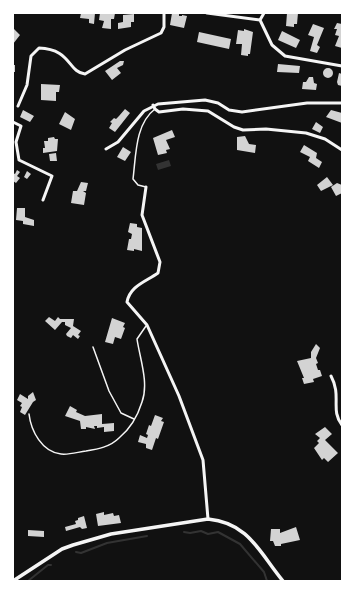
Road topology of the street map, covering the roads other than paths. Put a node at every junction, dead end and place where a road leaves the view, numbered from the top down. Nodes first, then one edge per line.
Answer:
1 (164, 13) edge
2 (207, 13) edge
3 (264, 13) edge
4 (260, 20) junction
5 (342, 66) edge
6 (342, 103) edge
7 (153, 105) junction
8 (18, 106) dead end
9 (155, 110) junction
10 (13, 122) edge
11 (106, 149) dead end
12 (342, 150) edge
13 (146, 187) joint
14 (43, 200) dead end
15 (147, 325) junction
16 (93, 347) dead end
17 (331, 376) dead end
18 (29, 414) dead end
19 (135, 419) junction
20 (342, 425) edge
21 (208, 518) junction
22 (13, 581) edge
23 (283, 581) edge

1 - 8 street
2 - 4 street
3 - 4 street
4 - 5 street
6 - 7 street
7 - 9 street
7 - 11 street
9 - 12 street
9 - 13 lane
10 - 14 street
13 - 15 street
15 - 19 lane
15 - 21 street
16 - 19 lane
17 - 20 street
18 - 19 lane
21 - 22 street
21 - 23 street

